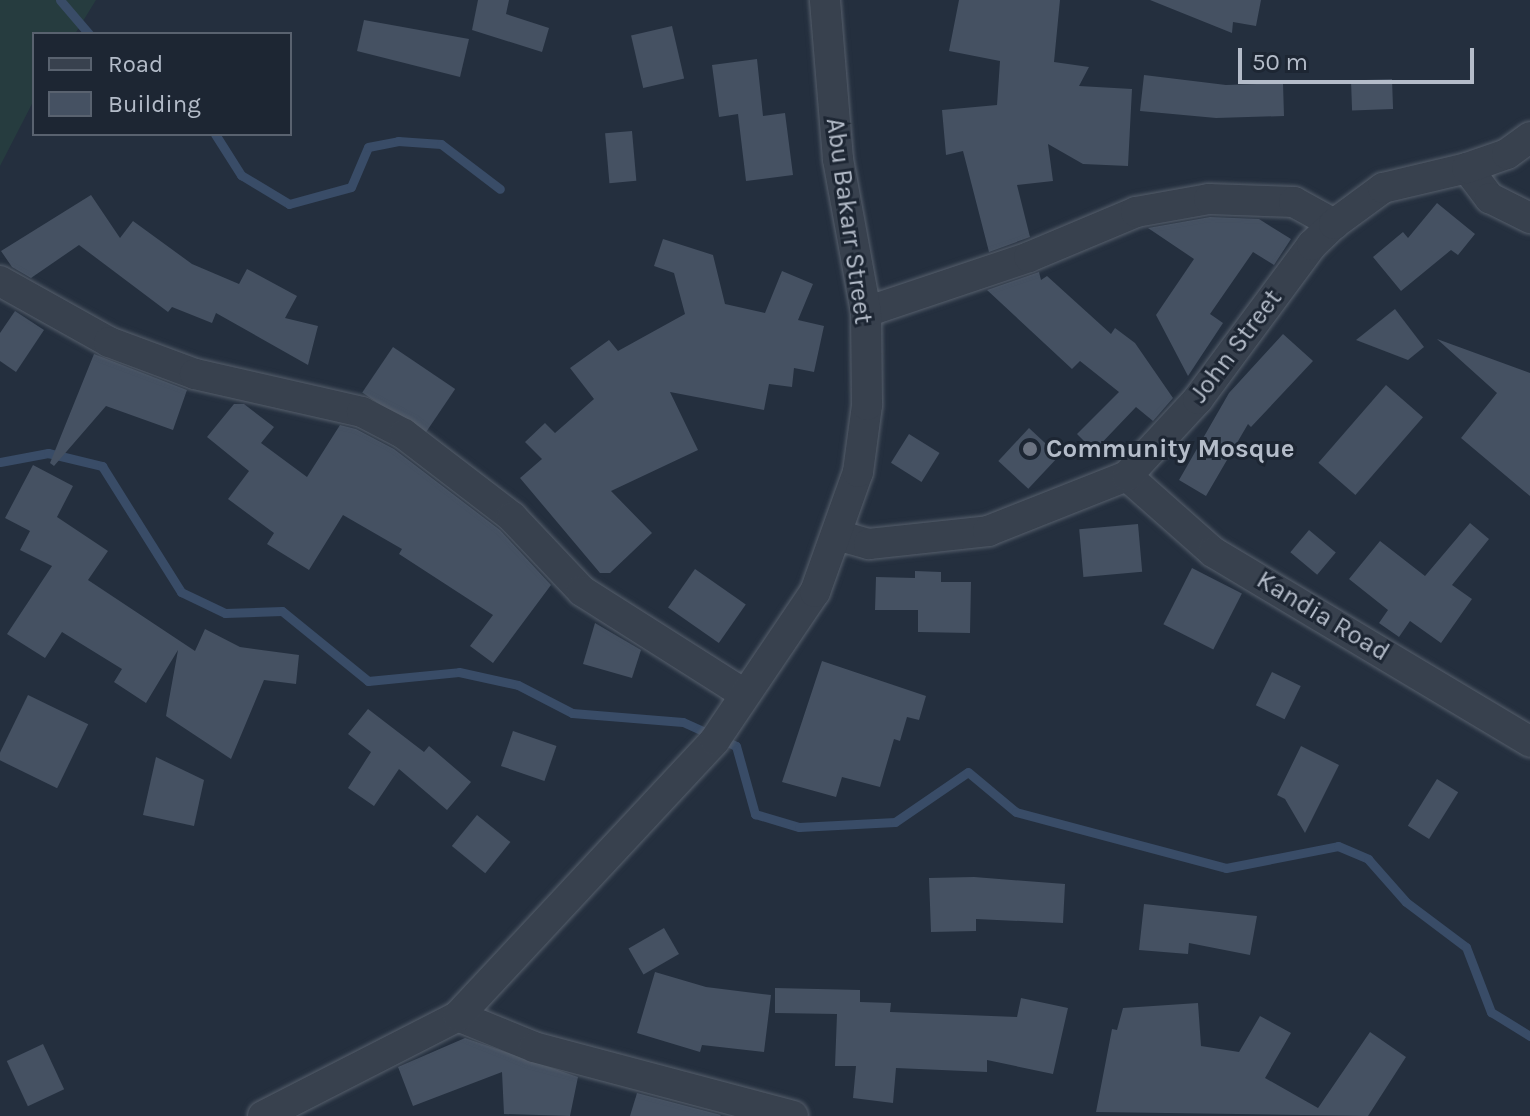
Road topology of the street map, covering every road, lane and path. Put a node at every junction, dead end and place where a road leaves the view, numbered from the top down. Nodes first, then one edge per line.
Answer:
1 (825, 0) edge
2 (1530, 137) edge
3 (1467, 168) junction
4 (1530, 218) edge
5 (1334, 224) junction
6 (0, 281) edge
7 (866, 312) junction
8 (1127, 476) junction
9 (837, 535) junction
10 (743, 693) junction
11 (1530, 742) edge
12 (458, 1016) junction
13 (263, 1116) edge
14 (793, 1116) edge

1 - 7 street, Abu Bakarr Street
2 - 3 street, John Street
3 - 4 street
3 - 5 street, John Street
5 - 7 street
5 - 8 street, John Street
6 - 10 street
7 - 9 street, Abu Bakarr Street
8 - 9 street, John Street
8 - 11 street, Kandia Road
9 - 10 street, Abu Bakarr Street
10 - 12 street, Abu Bakarr Street
12 - 13 street, Abu Bakarr Street
12 - 14 street

